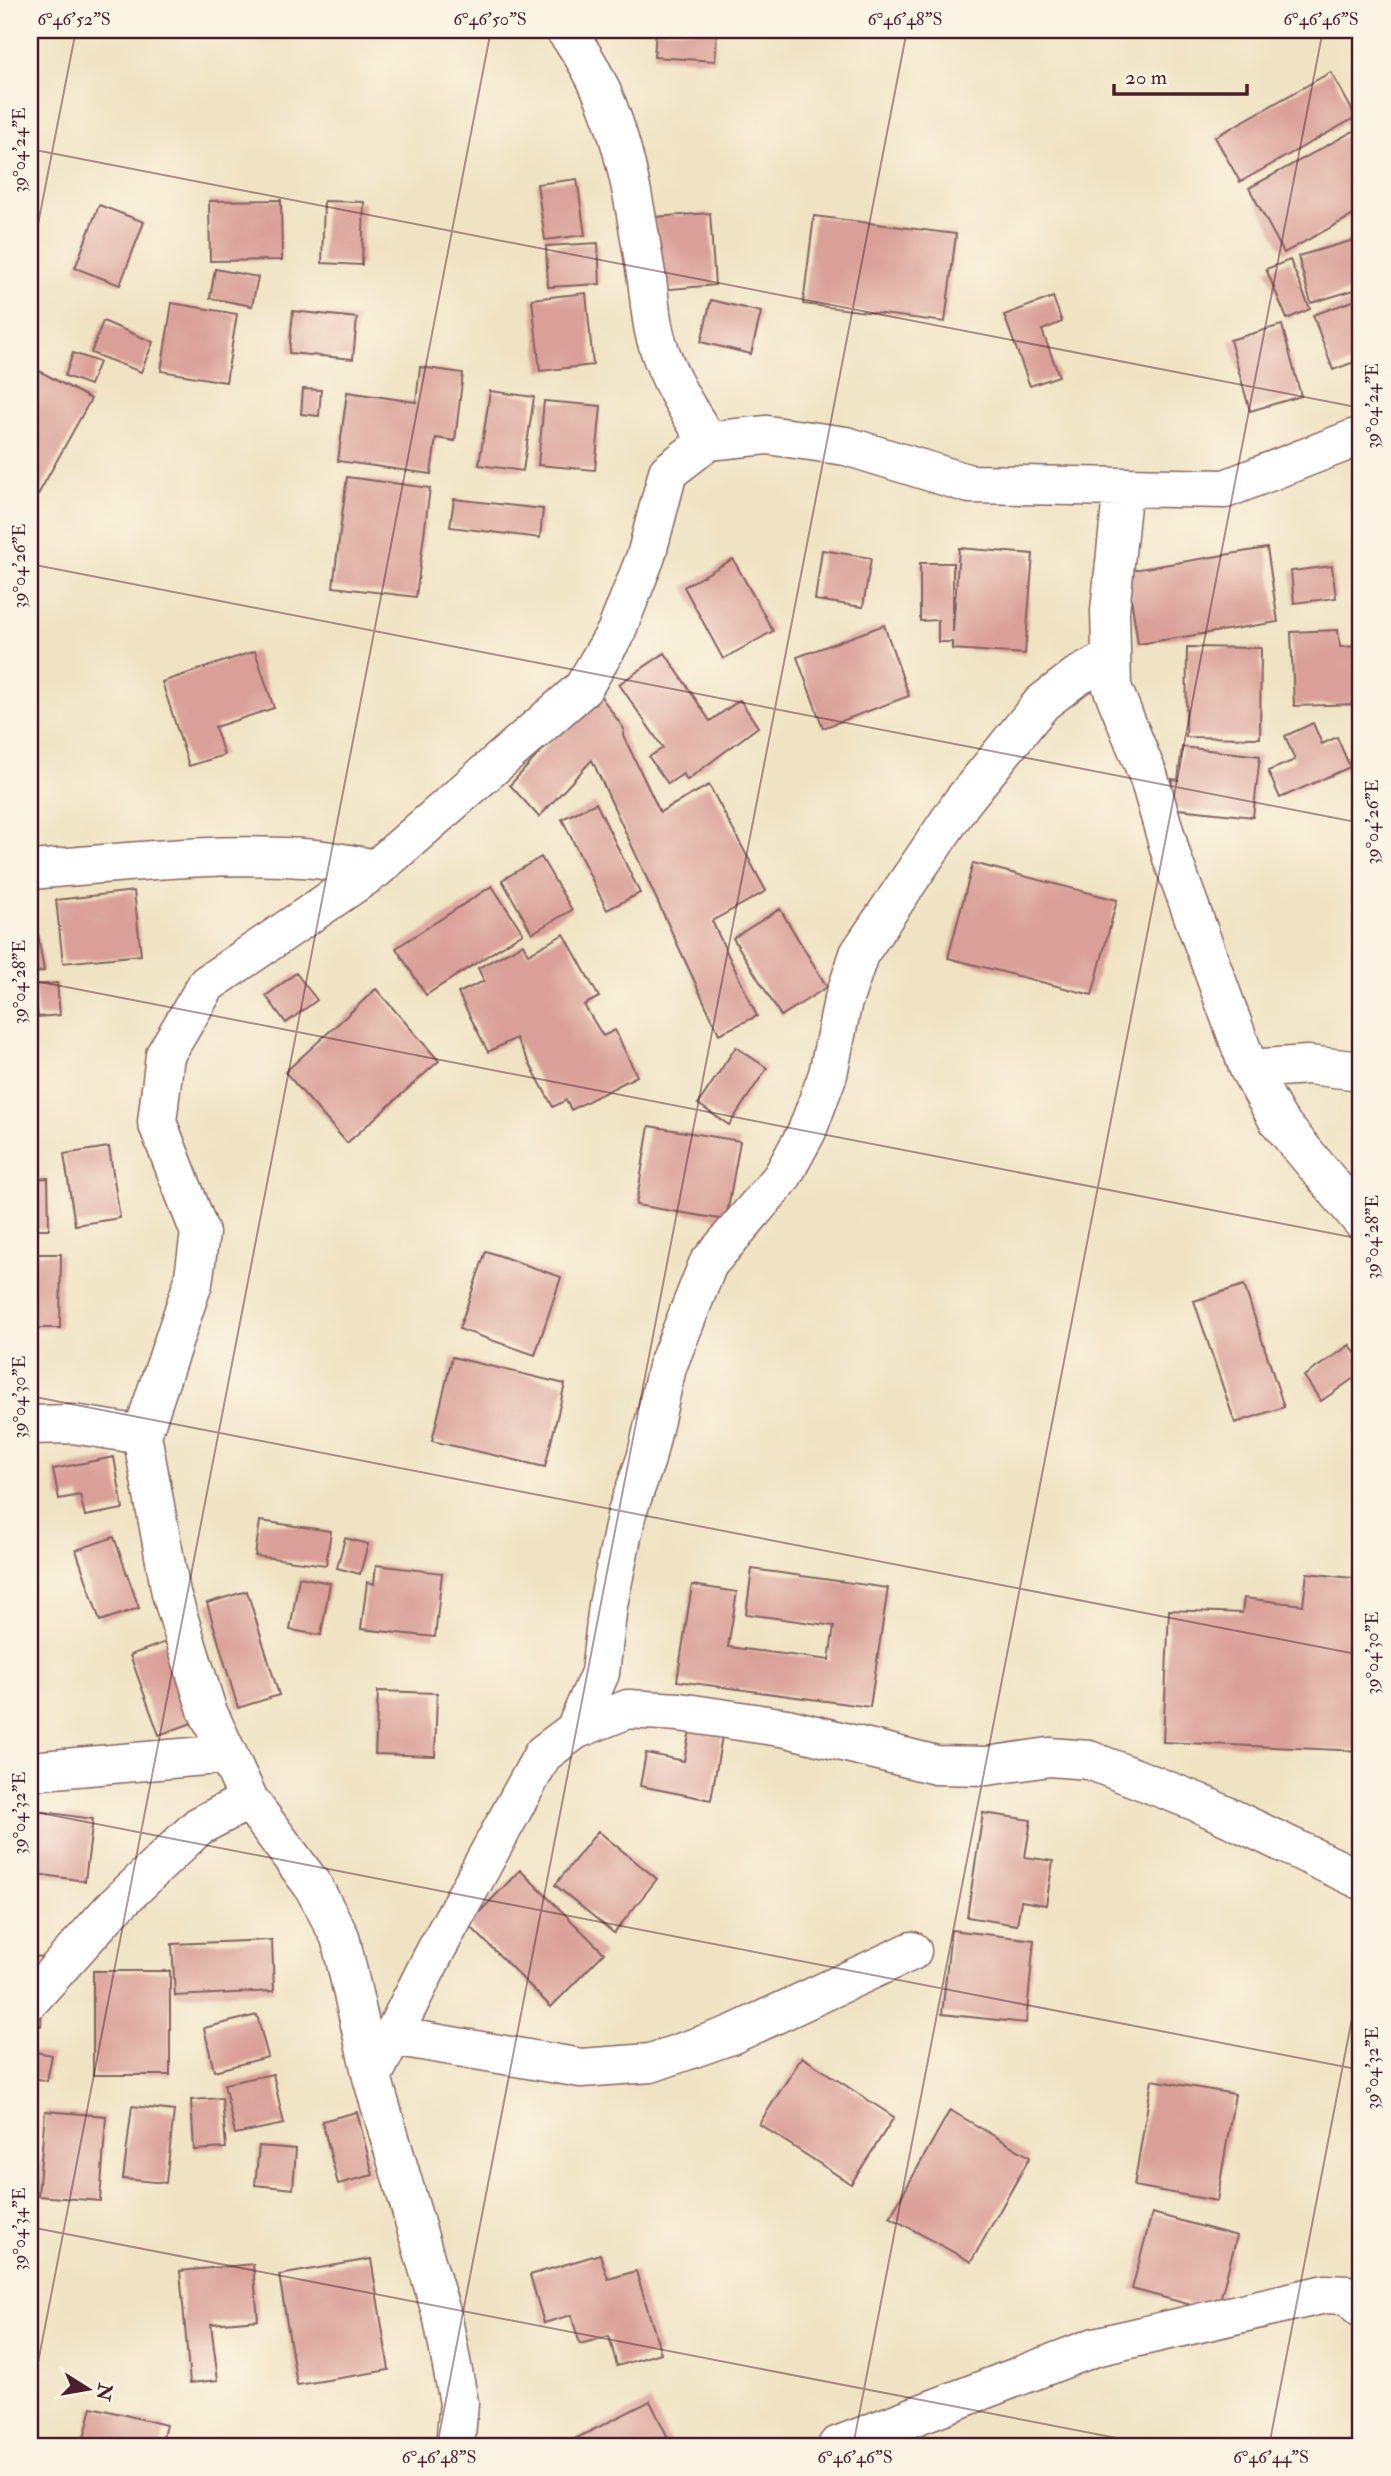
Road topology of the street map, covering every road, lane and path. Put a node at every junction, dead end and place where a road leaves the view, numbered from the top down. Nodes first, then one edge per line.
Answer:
1 (565, 30) edge
2 (1361, 436) edge
3 (708, 440) junction
4 (1126, 488) junction
5 (1111, 658) junction
6 (376, 869) junction
7 (30, 870) edge
8 (1249, 1069) junction
9 (1361, 1072) edge
10 (1361, 1220) edge
11 (30, 1425) edge
12 (142, 1435) junction
13 (575, 1730) junction
14 (228, 1754) junction
15 (30, 1770) edge
16 (249, 1800) junction
17 (1361, 1880) edge
18 (912, 1951) dead end
19 (30, 2000) edge
20 (393, 2036) junction
21 (372, 2077) junction
22 (1361, 2308) edge
23 (455, 2446) edge
24 (837, 2446) edge

1 - 3 street
2 - 4 street
3 - 4 street
3 - 6 street
4 - 5 street
5 - 8 street
5 - 13 street
6 - 7 street
6 - 12 street
8 - 9 street
8 - 10 street
11 - 12 street
12 - 14 street
13 - 17 street
13 - 20 street
14 - 15 street
14 - 16 street
16 - 19 street
16 - 21 street
18 - 20 street
20 - 21 street
21 - 23 street
22 - 24 street

